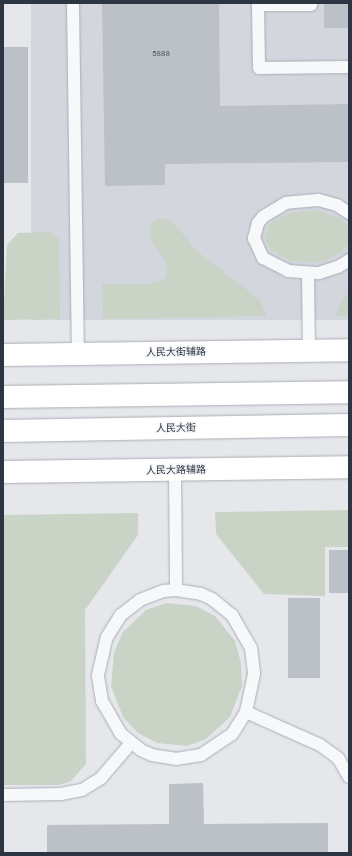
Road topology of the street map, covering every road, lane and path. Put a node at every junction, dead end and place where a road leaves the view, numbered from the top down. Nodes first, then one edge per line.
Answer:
1 (73, 3) edge
2 (311, 4) dead end
3 (349, 67) edge
4 (349, 213) edge
5 (349, 260) edge
6 (308, 273) junction
7 (309, 350) junction
8 (349, 350) edge
9 (78, 354) junction
10 (3, 355) edge
11 (349, 392) edge
12 (3, 397) edge
13 (349, 426) edge
14 (3, 431) edge
15 (349, 467) edge
16 (175, 470) junction
17 (3, 472) edge
18 (176, 590) junction
19 (246, 712) junction
20 (130, 743) junction
21 (349, 777) edge
22 (3, 795) edge

1 - 9 lane
2 - 3 lane
4 - 6 lane
5 - 6 lane
6 - 7 lane
7 - 8 main road, 人民大街辅路
7 - 9 main road, 人民大街辅路
9 - 10 main road, 人民大街辅路
11 - 12 main road
13 - 14 main road, 人民大街
15 - 16 main road, 人民大路辅路
16 - 17 main road, 人民大路辅路
16 - 18 lane
18 - 19 lane
18 - 20 lane
19 - 20 lane
19 - 21 lane
20 - 22 lane

